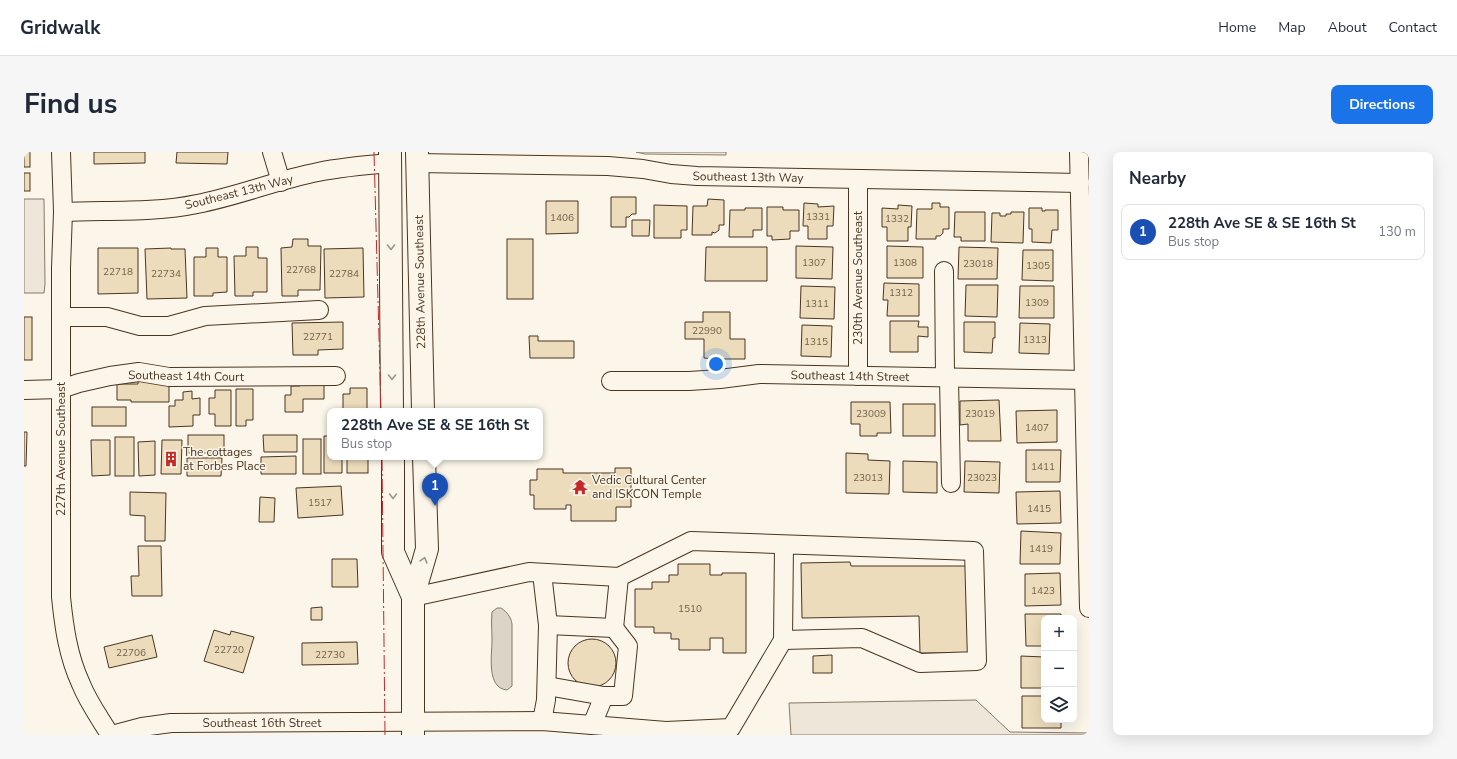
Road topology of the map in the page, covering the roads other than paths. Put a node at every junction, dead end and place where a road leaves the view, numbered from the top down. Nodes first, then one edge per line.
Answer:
1 (61, 152) edge
2 (272, 152) edge
3 (1079, 152) edge
4 (393, 156) edge
5 (417, 158) edge
6 (609, 159) edge
7 (858, 179) junction
8 (281, 182) junction
9 (1080, 183) junction
10 (63, 212) junction
11 (419, 246) junction
12 (944, 271) dead end
13 (319, 310) dead end
14 (61, 317) junction
15 (336, 376) dead end
16 (858, 376) junction
17 (947, 377) junction
18 (1087, 380) edge
19 (611, 381) dead end
20 (61, 389) junction
21 (24, 390) edge
22 (392, 408) edge
23 (423, 408) edge
24 (393, 460) edge
25 (424, 460) edge
26 (951, 483) dead end
27 (784, 544) junction
28 (542, 573) junction
29 (618, 577) junction
30 (413, 597) junction
31 (1089, 608) edge
32 (548, 625) junction
33 (614, 628) junction
34 (783, 640) junction
35 (546, 686) junction
36 (604, 696) junction
37 (542, 721) junction
38 (592, 725) junction
39 (413, 729) edge
40 (711, 732) edge
41 (111, 735) edge

1 - 10 street, 227th Avenue Southeast
2 - 8 street
3 - 9 street
4 - 8 street, Southeast 13th Way
4 - 11 main road
4 -> 22 main road
5 - 6 street, Southeast 13th Way
5 - 11 main road, 228th Avenue Southeast
6 - 7 street, Southeast 13th Way
7 - 9 street, Southeast 13th Way
7 - 16 street, 230th Avenue Southeast
8 - 10 street, Southeast 13th Way
9 - 18 street
10 - 14 street, 227th Avenue Southeast
11 - 23 main road, 228th Avenue Southeast
12 - 17 street
13 - 14 street
14 - 20 street, 227th Avenue Southeast
15 - 20 street, Southeast 14th Court
16 - 17 street, Southeast 14th Street
16 - 19 street, Southeast 14th Street
17 - 18 street, Southeast 14th Street
17 - 26 street
18 - 31 street
20 - 21 street, Southeast 14th Court
20 - 41 street, 227th Avenue Southeast
24 -> 30 main road
30 -> 25 main road
27 - 29 street
27 - 34 street
27 - 34 street
28 - 29 street
28 - 30 street
28 - 32 street
29 - 33 street
30 - 39 main road
32 - 33 street
32 - 35 street
33 - 36 street
34 - 40 street, Southeast 16th Street
35 - 36 street
35 - 37 street
36 - 38 street
37 - 38 street, Southeast 16th Street
37 - 39 street, Southeast 16th Street
38 - 40 street, Southeast 16th Street
39 - 41 street, Southeast 16th Street

